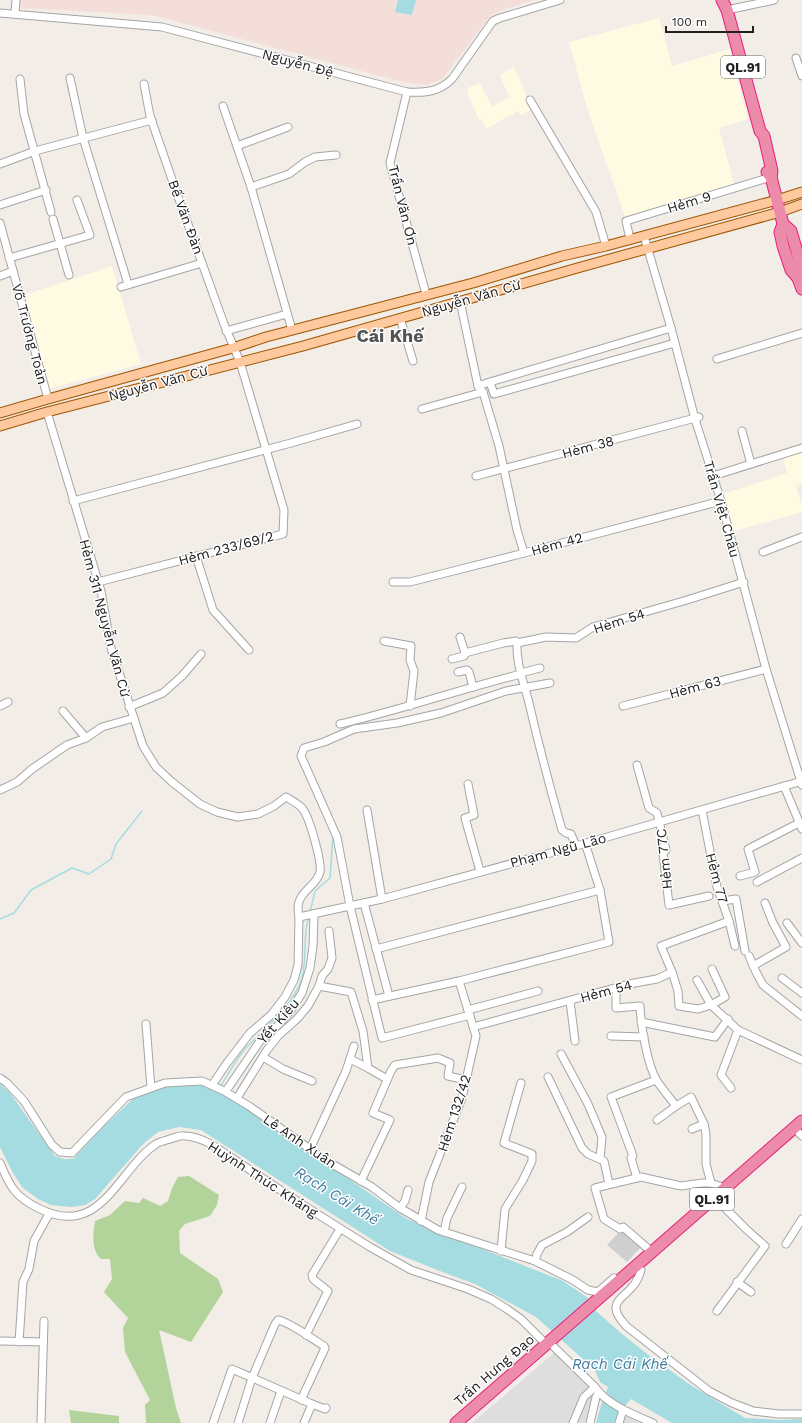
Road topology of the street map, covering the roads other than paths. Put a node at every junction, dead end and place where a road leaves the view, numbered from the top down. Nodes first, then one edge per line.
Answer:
1 (16, 0) edge
2 (560, 0) edge
3 (774, 0) edge
4 (725, 3) edge
5 (0, 12) edge
6 (15, 14) junction
7 (796, 58) dead end
8 (802, 76) edge
9 (70, 78) dead end
10 (20, 79) dead end
11 (144, 84) dead end
12 (407, 92) junction
13 (530, 100) dead end
14 (223, 106) dead end
15 (152, 120) junction
16 (288, 127) dead end
17 (83, 138) junction
18 (237, 146) junction
19 (35, 151) junction
20 (336, 155) dead end
21 (0, 164) edge
22 (771, 177) junction
23 (251, 187) junction
24 (46, 190) junction
25 (802, 192) edge
26 (77, 200) dead end
27 (777, 200) junction
28 (802, 204) edge
29 (0, 205) edge
30 (51, 212) dead end
31 (780, 212) junction
32 (53, 220) dead end
33 (0, 223) edge
34 (644, 236) junction
35 (630, 239) junction
36 (60, 244) junction
37 (606, 246) junction
38 (648, 248) junction
39 (9, 258) junction
40 (202, 263) junction
41 (13, 271) junction
42 (0, 276) edge
43 (69, 276) dead end
44 (128, 284) junction
45 (121, 287) dead end
46 (802, 289) edge
47 (426, 294) junction
48 (460, 301) junction
49 (287, 314) junction
50 (400, 318) junction
51 (671, 328) junction
52 (292, 330) junction
53 (226, 331) junction
54 (802, 333) edge
55 (675, 343) junction
56 (233, 348) junction
57 (717, 359) dead end
58 (414, 361) dead end
59 (240, 362) junction
60 (490, 382) junction
61 (481, 389) junction
62 (48, 399) junction
63 (422, 409) dead end
64 (49, 412) junction
65 (0, 413) edge
66 (697, 418) junction
67 (357, 424) dead end
68 (0, 426) edge
69 (742, 431) dead end
70 (802, 448) edge
71 (266, 449) junction
72 (751, 464) junction
73 (504, 469) junction
74 (476, 476) dead end
75 (713, 476) junction
76 (73, 501) junction
77 (721, 501) junction
78 (802, 536) edge
79 (763, 552) dead end
80 (524, 553) junction
81 (196, 556) junction
82 (98, 582) junction
83 (393, 582) dead end
84 (744, 582) junction
85 (460, 638) dead end
86 (384, 641) dead end
87 (517, 643) junction
88 (249, 650) dead end
89 (465, 653) junction
90 (202, 654) dead end
91 (452, 658) dead end
92 (540, 668) dead end
93 (766, 669) junction
94 (458, 672) dead end
95 (521, 673) junction
96 (550, 683) dead end
97 (473, 687) junction
98 (525, 687) junction
99 (8, 702) dead end
100 (0, 706) edge
101 (409, 706) junction
102 (623, 706) dead end
103 (129, 707) junction
104 (63, 711) dead end
105 (134, 718) junction
106 (410, 720) junction
107 (340, 724) dead end
108 (86, 738) junction
109 (637, 765) dead end
110 (802, 783) edge
111 (468, 784) dead end
112 (784, 786) junction
113 (0, 790) edge
114 (286, 796) joint
115 (367, 810) dead end
116 (702, 810) junction
117 (660, 822) junction
118 (801, 826) edge
119 (585, 843) junction
120 (576, 846) junction
121 (802, 858) edge
122 (480, 871) junction
123 (740, 876) dead end
124 (756, 882) dead end
125 (600, 890) junction
126 (709, 896) dead end
127 (382, 899) junction
128 (722, 900) junction
129 (364, 903) junction
130 (765, 903) dead end
131 (350, 906) junction
132 (314, 915) junction
133 (299, 917) junction
134 (729, 921) junction
135 (787, 923) dead end
136 (329, 931) dead end
137 (802, 943) edge
138 (735, 946) dead end
139 (376, 949) junction
140 (753, 966) junction
141 (712, 969) dead end
142 (672, 972) junction
143 (782, 978) dead end
144 (697, 980) dead end
145 (459, 981) junction
146 (300, 983) junction
147 (319, 986) junction
148 (616, 988) junction
149 (538, 991) dead end
150 (802, 993) edge
151 (389, 996) junction
152 (372, 1000) junction
153 (570, 1001) junction
154 (711, 1005) junction
155 (469, 1012) junction
156 (802, 1016) edge
157 (728, 1019) junction
158 (641, 1022) junction
159 (146, 1024) dead end
160 (473, 1027) junction
161 (738, 1030) junction
162 (252, 1034) junction
163 (610, 1036) dead end
164 (644, 1037) junction
165 (259, 1041) junction
166 (575, 1041) dead end
167 (354, 1046) dead end
168 (562, 1054) dead end
169 (263, 1057) junction
170 (350, 1059) junction
171 (802, 1060) edge
172 (368, 1068) junction
173 (548, 1077) dead end
174 (0, 1078) edge
175 (387, 1079) junction
176 (466, 1080) junction
177 (656, 1080) junction
178 (312, 1081) dead end
179 (520, 1084) dead end
180 (212, 1085) junction
181 (150, 1088) junction
182 (731, 1088) dead end
183 (226, 1092) junction
184 (237, 1098) junction
185 (676, 1106) junction
186 (657, 1120) dead end
187 (802, 1121) edge
188 (704, 1124) junction
189 (692, 1129) dead end
190 (801, 1133) edge
191 (310, 1149) junction
192 (600, 1159) junction
193 (0, 1162) edge
194 (637, 1178) junction
195 (361, 1181) junction
196 (711, 1183) junction
197 (609, 1184) junction
198 (462, 1187) dead end
199 (725, 1188) junction
200 (408, 1190) dead end
201 (717, 1199) junction
202 (400, 1208) junction
203 (49, 1214) junction
204 (588, 1217) dead end
205 (802, 1219) edge
206 (421, 1221) junction
207 (340, 1229) junction
208 (444, 1232) junction
209 (786, 1244) dead end
210 (501, 1251) junction
211 (652, 1252) junction
212 (535, 1261) junction
213 (638, 1269) junction
214 (738, 1282) junction
215 (751, 1292) dead end
216 (717, 1311) dead end
217 (44, 1321) dead end
218 (306, 1335) junction
219 (0, 1341) edge
220 (18, 1342) junction
221 (43, 1342) junction
222 (551, 1344) junction
223 (252, 1378) junction
224 (597, 1390) junction
225 (281, 1391) junction
226 (302, 1400) junction
227 (312, 1404) junction
228 (326, 1408) dead end
229 (623, 1410) junction
230 (802, 1414) edge
231 (650, 1422) edge
232 (41, 1423) edge
233 (213, 1423) edge
234 (238, 1423) edge
235 (270, 1423) edge
236 (304, 1423) edge
237 (456, 1423) edge
238 (466, 1423) edge
239 (573, 1423) edge
240 (590, 1423) edge
241 (619, 1423) edge

1 - 6 street
2 - 12 street, Nguyễn Đệ
3 - 4 street
4 - 22 highway, QL.91
5 - 6 street, Nguyễn Đệ
6 - 12 street, Nguyễn Đệ
7 - 8 street
9 - 17 street
10 - 19 street
11 - 15 street, Bế Văn Đàn
12 - 47 street, Trần Văn Ơn
13 - 37 street
14 - 18 street
15 - 17 street
15 - 40 street, Bế Văn Đàn
16 - 18 street
17 - 19 street
17 - 44 street
18 - 23 street
19 - 21 street
19 - 24 street
20 - 23 street
22 - 27 highway, QL.91
22 - 35 street, Hẻm 9
23 - 49 street
24 - 29 street
24 - 30 street
25 - 27 main road, Nguyễn Văn Cừ
26 - 36 street
27 - 31 highway, QL.91
27 - 34 main road, Nguyễn Văn Cừ
28 - 31 main road, Nguyễn Văn Cừ
31 - 38 main road, Nguyễn Văn Cừ
31 - 46 highway, QL.91
32 - 36 street
33 - 39 street, Võ Trường Toản
34 - 35 main road, Nguyễn Văn Cừ
34 - 38 street, Trần Việt Châu
35 - 37 main road, Nguyễn Văn Cừ
36 - 39 street
36 - 43 street
37 - 47 main road, Nguyễn Văn Cừ
38 - 48 main road, Nguyễn Văn Cừ
38 - 51 street, Trần Việt Châu
39 - 41 street, Võ Trường Toản
40 - 44 street
40 - 53 street, Bế Văn Đàn
41 - 42 street
41 - 62 street, Võ Trường Toản
44 - 45 street
47 - 52 main road, Nguyễn Văn Cừ
48 - 50 main road, Nguyễn Văn Cừ
48 - 61 street
49 - 52 street
49 - 53 street
50 - 58 street
50 - 59 main road, Nguyễn Văn Cừ
51 - 55 street, Trần Việt Châu
51 - 60 street
52 - 56 main road, Nguyễn Văn Cừ
53 - 56 street, Bế Văn Đàn
54 - 57 street
55 - 60 street
55 - 66 street, Trần Việt Châu
56 - 59 street, Hẻm 233/69/2
56 - 62 main road, Nguyễn Văn Cừ
59 - 64 main road, Nguyễn Văn Cừ
59 - 71 street, Hẻm 233/69/2
60 - 61 street
61 - 63 street
61 - 73 street
62 - 64 main road
62 - 65 main road, Nguyễn Văn Cừ
64 - 68 main road, Nguyễn Văn Cừ
64 - 76 street, Hẻm 311 Nguyễn Văn Cừ
66 - 73 street, Hèm 38
66 - 75 street, Trần Việt Châu
67 - 71 street
69 - 72 street
70 - 72 street
71 - 76 street
71 - 81 street, Hẻm 233/69/2
72 - 75 street
73 - 74 street, Hèm 38
73 - 80 street
75 - 77 street, Trần Việt Châu
76 - 82 street, Hẻm 311 Nguyễn Văn Cừ
77 - 80 street, Hèm 42
77 - 84 street, Trần Việt Châu
78 - 79 street
80 - 83 street, Hèm 42
81 - 82 street, Hẻm 233/69/2
81 - 88 street
82 - 103 street, Hẻm 311 Nguyễn Văn Cừ
84 - 87 street, Hèm 54
84 - 93 street, Trần Việt Châu
85 - 89 street
86 - 101 street
87 - 89 street, Hèm 54
87 - 95 street
89 - 91 street, Hèm 54
90 - 103 street
92 - 95 street
93 - 102 street, Hèm 63
93 - 110 street, Trần Việt Châu
94 - 97 street
95 - 97 street
95 - 98 street
96 - 98 street
97 - 101 street
98 - 106 street
98 - 120 street
99 - 100 street
101 - 106 street
101 - 107 street
103 - 105 street, Hẻm 311 Nguyễn Văn Cừ
104 - 108 street
105 - 108 street
105 - 114 street, Hẻm 311 Nguyễn Văn Cừ
106 - 131 street
108 - 113 street
109 - 117 street
110 - 112 street, Phạm Ngũ Lão
111 - 122 street
112 - 116 street, Phạm Ngũ Lão
112 - 118 street
114 - 133 street, Yết Kiêu
115 - 127 street
116 - 117 street, Phạm Ngũ Lão
116 - 128 street, Hẻm 77
117 - 119 street, Phạm Ngũ Lão
117 - 126 street, Hẻm 77C
118 - 123 street
119 - 120 street, Phạm Ngũ Lão
119 - 125 street
120 - 122 street, Phạm Ngũ Lão
121 - 124 street
122 - 127 street, Phạm Ngũ Lão
125 - 139 street
125 - 145 street
127 - 129 street, Phạm Ngũ Lão
128 - 134 street, Hẻm 77
128 - 140 street
129 - 131 street, Phạm Ngũ Lão
129 - 139 street
130 - 140 street
131 - 132 street, Phạm Ngũ Lão
131 - 152 street
132 - 133 street
132 - 146 street, Yết Kiêu
133 - 146 street, Yết Kiêu
134 - 138 street, Hẻm 77
134 - 142 street
135 - 137 street
136 - 147 street
139 - 151 street
140 - 156 street
141 - 154 street
142 - 148 street, Hẻm 54
142 - 154 street
143 - 150 street
144 - 154 street
145 - 151 street
145 - 155 street, Hẻm 132/42
146 - 162 street, Yết Kiêu
146 - 165 street, Yết Kiêu
147 - 169 street
147 - 172 street
148 - 153 street, Hẻm 54
148 - 158 street
149 - 155 street
151 - 152 street
152 - 155 street
153 - 160 street, Hẻm 54
153 - 166 street
154 - 157 street
155 - 160 street, Hẻm 132/42
157 - 158 street
157 - 161 street
158 - 164 street
159 - 181 street
160 - 176 street, Hẻm 132/42
161 - 171 street
161 - 182 street
162 - 165 street
162 - 180 street, Yết Kiêu
163 - 164 street
164 - 177 street
165 - 183 street, Yết Kiêu
167 - 170 street
168 - 192 street
169 - 178 street
169 - 184 street
170 - 172 street
170 - 191 street
172 - 175 street
173 - 192 street
174 - 181 street, Lê Anh Xuân
175 - 176 street
175 - 195 street
176 - 206 street, Hẻm 132/42
177 - 185 street
177 - 194 street
179 - 210 street
180 - 181 street, Lê Anh Xuân
180 - 183 street, Lê Anh Xuân
183 - 184 street, Lê Anh Xuân
184 - 191 street, Lê Anh Xuân
185 - 186 street
185 - 188 street
187 - 199 highway, QL.91
188 - 189 street
188 - 196 street
190 - 201 highway, QL.91
191 - 195 street, Lê Anh Xuân
192 - 197 street
193 - 203 street, Huỳnh Thúc Kháng
194 - 196 street
194 - 197 street
195 - 202 street, Lê Anh Xuân
196 - 199 street
197 - 211 street
198 - 208 street
199 - 201 highway, QL.91
200 - 202 street
201 - 211 highway, QL.91
201 - 213 highway, QL.91
201 - 214 street
202 - 206 street, Lê Anh Xuân
203 - 207 street, Huỳnh Thúc Kháng
203 - 220 street
204 - 212 street
205 - 209 street
206 - 208 street, Lê Anh Xuân
207 - 218 street
207 - 222 street, Huỳnh Thúc Kháng
208 - 210 street, Lê Anh Xuân
210 - 212 street, Lê Anh Xuân
211 - 213 highway, QL.91
212 - 213 street, Lê Anh Xuân
213 - 222 highway, QL.91
213 - 230 street
214 - 215 street
214 - 216 street
217 - 221 street
218 - 223 street
218 - 226 street
219 - 220 street
220 - 221 street
221 - 232 street
222 - 224 street, Huỳnh Thúc Kháng
222 - 237 highway, Trần Hưng Đạo / QL.91
222 - 238 highway, Trần Hưng Đạo / QL.91
223 - 225 street
223 - 233 street
223 - 234 street
224 - 229 street, Huỳnh Thúc Kháng
224 - 239 street
224 - 240 street
225 - 226 street
225 - 235 street
226 - 227 street
227 - 228 street
227 - 236 street
229 - 231 street, Huỳnh Thúc Kháng
229 - 241 street

